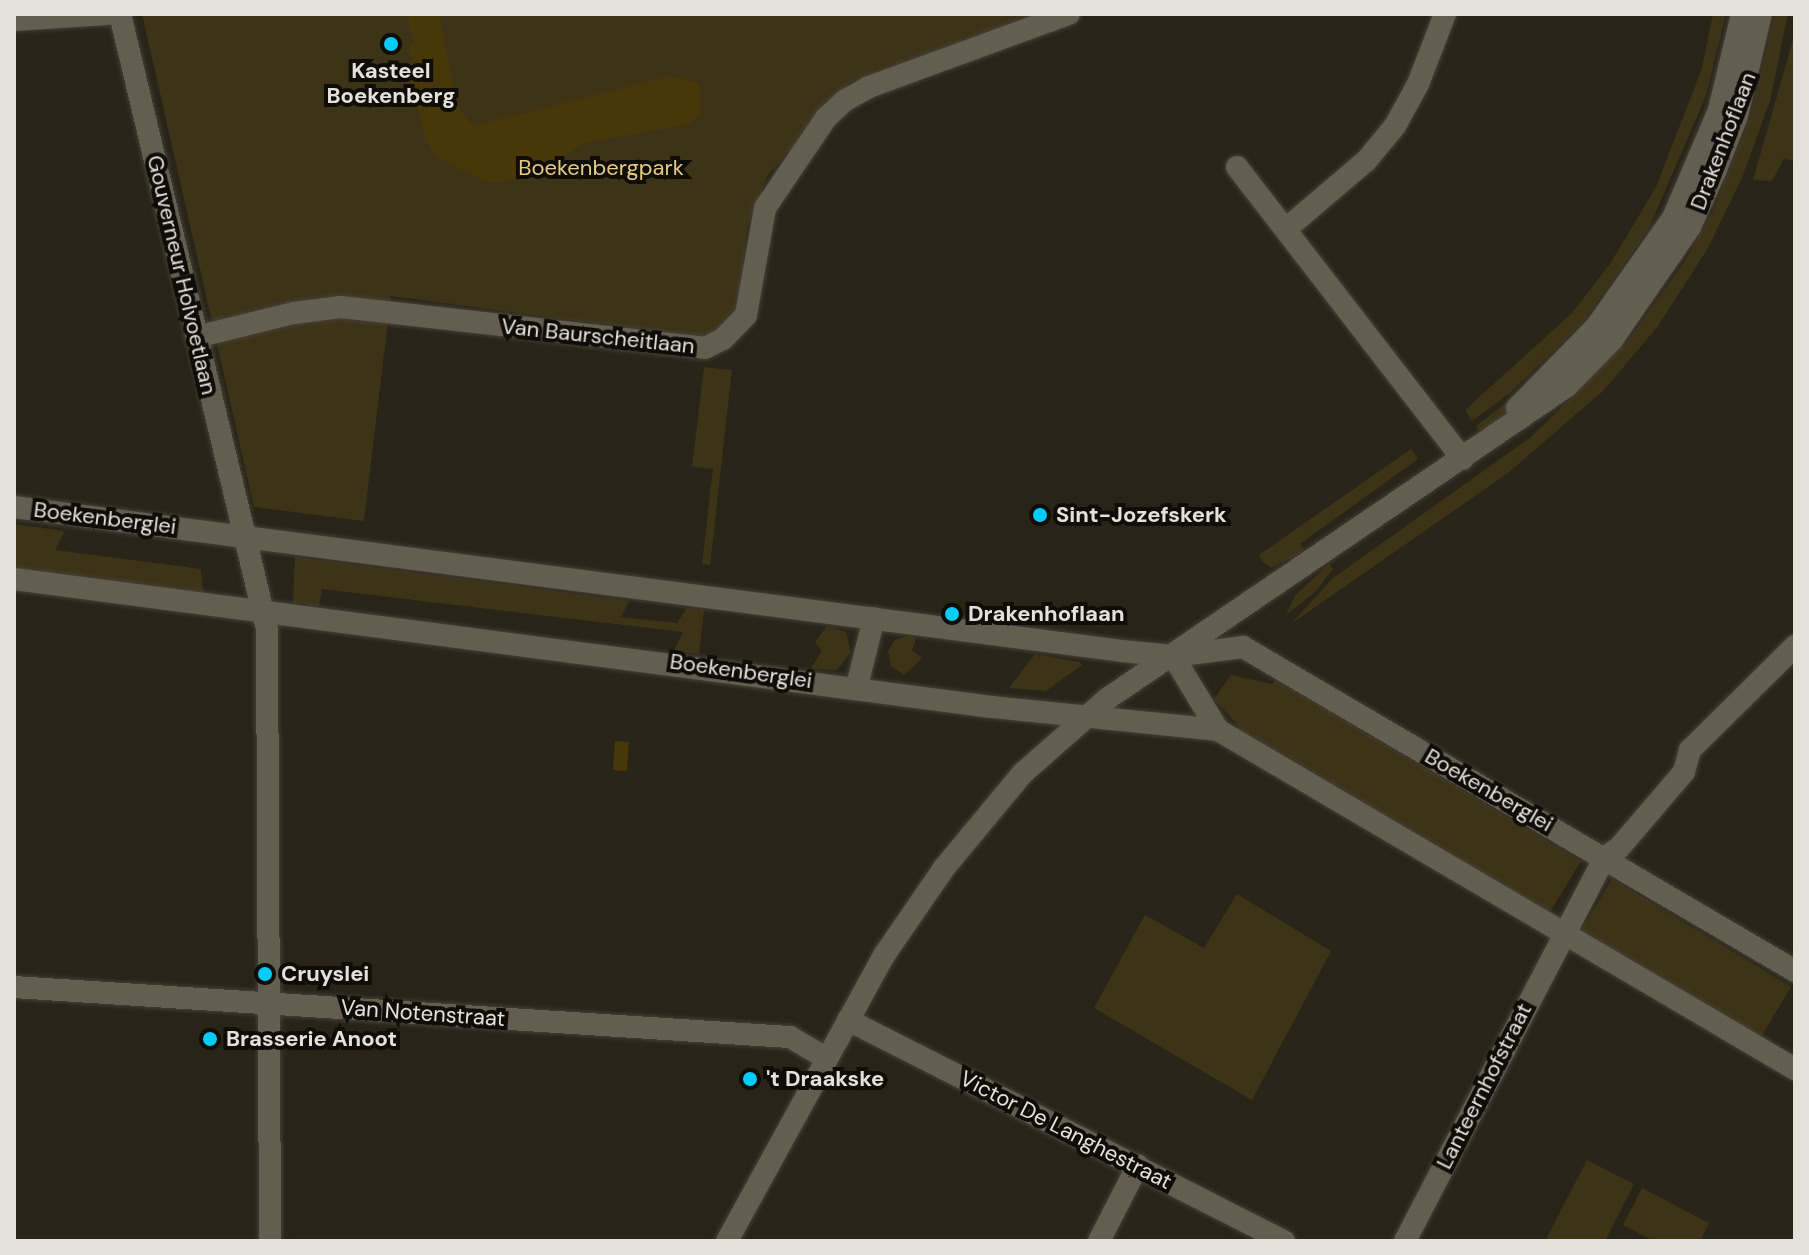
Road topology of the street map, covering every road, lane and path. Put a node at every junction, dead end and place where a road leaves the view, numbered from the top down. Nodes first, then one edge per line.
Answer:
1 (107, 14) edge
2 (120, 14) edge
3 (1069, 14) edge
4 (1445, 14) edge
5 (1742, 14) edge
6 (1761, 14) edge
7 (14, 20) edge
8 (1237, 167) dead end
9 (1286, 229) junction
10 (196, 337) junction
11 (1463, 459) junction
12 (14, 507) edge
13 (243, 535) junction
14 (14, 579) edge
15 (264, 608) junction
16 (874, 618) junction
17 (1795, 646) edge
18 (1173, 656) junction
19 (857, 686) junction
20 (1085, 716) junction
21 (1218, 730) junction
22 (1604, 858) junction
23 (1562, 931) junction
24 (1795, 971) edge
25 (14, 987) edge
26 (269, 1003) junction
27 (848, 1020) junction
28 (826, 1058) junction
29 (1795, 1069) edge
30 (1138, 1165) junction
31 (270, 1241) edge
32 (727, 1241) edge
33 (1099, 1241) edge
34 (1284, 1241) edge
35 (1405, 1241) edge

1 - 7 street
2 - 10 street, Gouverneur Holvoetlaan
3 - 10 street, Van Baurscheitlaan
4 - 9 street
5 - 11 street, Drakenhoflaan
6 - 11 street, Drakenhoflaan
8 - 9 street
9 - 11 street
10 - 13 street, Gouverneur Holvoetlaan
11 - 18 street, Drakenhoflaan
12 - 13 street, Boekenberglei
13 - 15 street
13 - 16 street, Boekenberglei
14 - 15 street, Boekenberglei
15 - 19 street, Boekenberglei
15 - 26 street
16 - 18 street, Boekenberglei
16 - 19 street
17 - 22 street, Lanteernhofstraat
18 - 20 street, Drakenhoflaan
18 - 21 street, Boekenberglei
18 - 22 street, Boekenberglei
19 - 20 street, Boekenberglei
20 - 21 street, Boekenberglei
20 - 27 street, Drakenhoflaan
21 - 23 street, Boekenberglei
22 - 23 street, Lanteernhofstraat
22 - 24 street, Boekenberglei
23 - 29 street, Boekenberglei
23 - 35 street, Lanteernhofstraat
25 - 26 street, Van Notenstraat
26 - 28 street, Van Notenstraat
26 - 31 street
27 - 28 street, Drakenhoflaan
27 - 30 street, Victor De Langhestraat
28 - 32 street, Drakenhoflaan
30 - 33 street
30 - 34 street, Victor De Langhestraat

